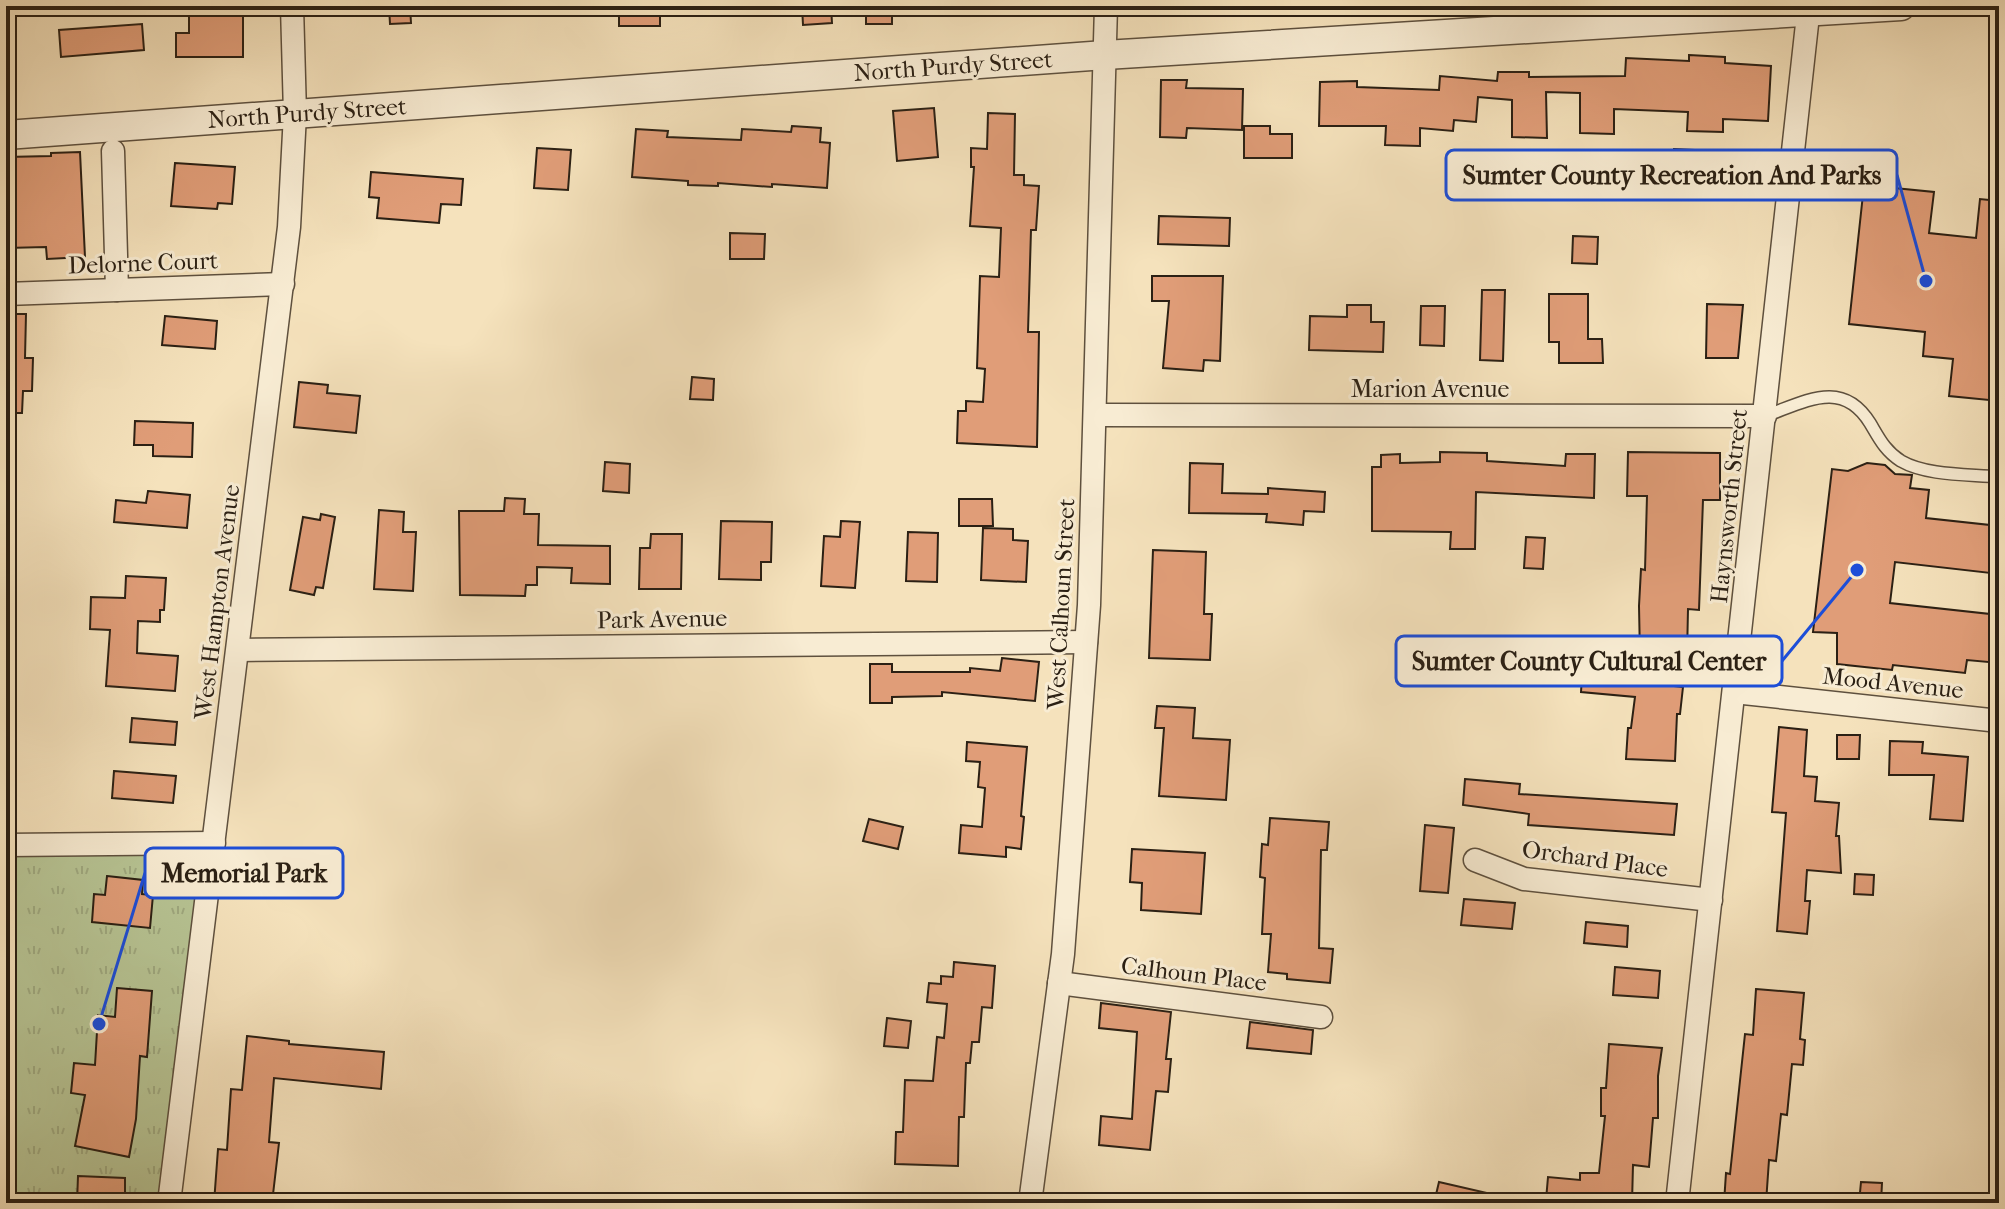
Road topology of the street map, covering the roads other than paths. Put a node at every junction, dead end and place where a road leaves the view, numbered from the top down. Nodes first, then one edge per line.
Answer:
1 (292, 6) edge
2 (1106, 6) edge
3 (1901, 6) edge
4 (1808, 9) edge
5 (1105, 55) junction
6 (295, 114) junction
7 (6, 135) edge
8 (113, 151) dead end
9 (283, 284) junction
10 (117, 290) junction
11 (6, 294) edge
12 (1095, 415) junction
13 (1765, 416) junction
14 (1999, 477) edge
15 (1086, 642) junction
16 (238, 650) junction
17 (1734, 692) junction
18 (1999, 721) edge
19 (214, 843) junction
20 (6, 845) edge
21 (1475, 860) dead end
22 (1711, 900) junction
23 (1059, 983) junction
24 (1321, 1017) dead end
25 (169, 1203) edge
26 (1030, 1203) edge
27 (1677, 1203) edge

1 - 6 street, West Hampton Avenue
2 - 5 street, West Calhoun Street
3 - 4 street, North Purdy Street
4 - 5 street, North Purdy Street
4 - 13 street, Haynsworth Street
5 - 6 street, North Purdy Street
5 - 12 street, West Calhoun Street
6 - 7 street, North Purdy Street
6 - 9 street, West Hampton Avenue
8 - 10 street
9 - 10 street, Delorne Court
9 - 16 street, West Hampton Avenue
10 - 11 street, Delorne Court
12 - 13 street, Marion Avenue
12 - 15 street, West Calhoun Street
13 - 14 lane
13 - 17 street, Haynsworth Street
15 - 16 street, Park Avenue
15 - 23 street, West Calhoun Street
16 - 19 street, West Hampton Avenue
17 - 18 street, Mood Avenue
17 - 22 street, Haynsworth Street
19 - 20 street
19 - 25 street, West Hampton Avenue
21 - 22 street, Orchard Place
22 - 27 street, Haynsworth Street
23 - 24 street, Calhoun Place
23 - 26 street, West Calhoun Street

